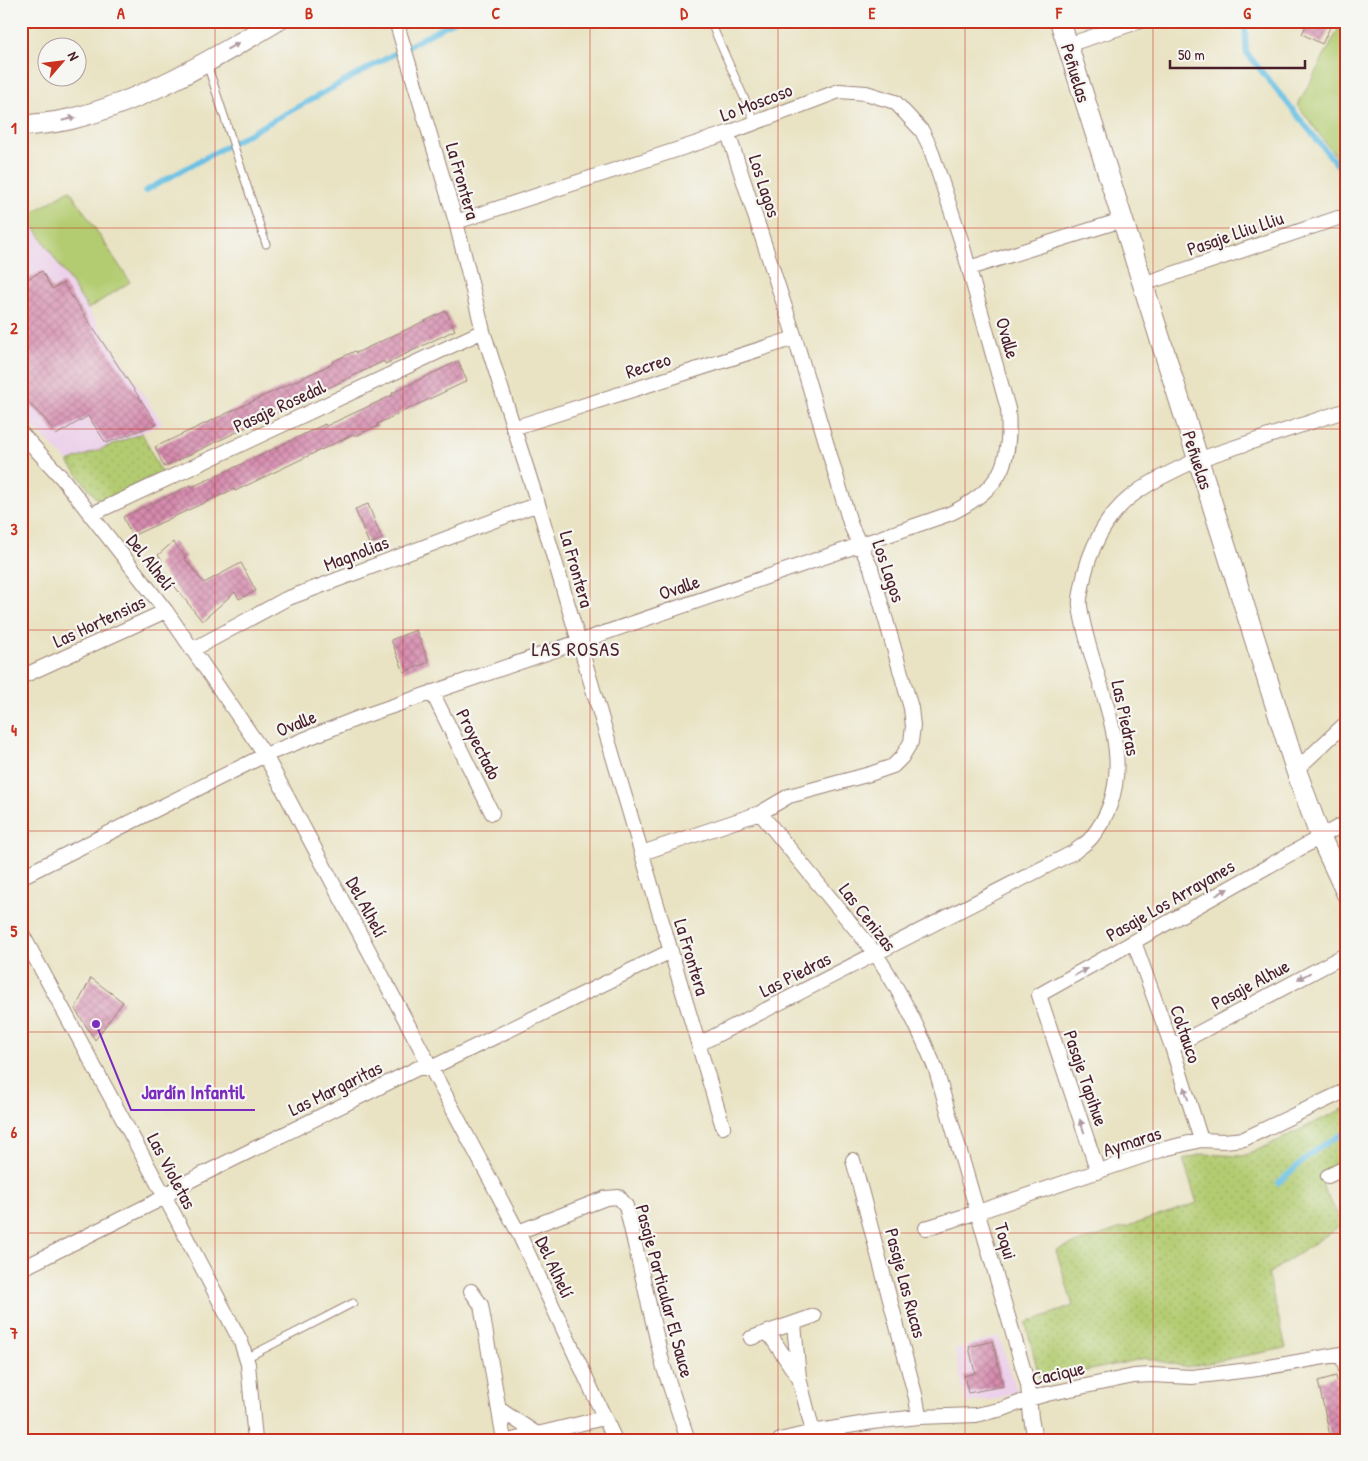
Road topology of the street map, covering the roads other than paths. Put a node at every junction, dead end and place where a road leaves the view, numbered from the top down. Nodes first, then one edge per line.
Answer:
1 (277, 21) edge
2 (396, 21) edge
3 (710, 21) edge
4 (1060, 21) edge
5 (1141, 21) edge
6 (1067, 45) junction
7 (206, 61) junction
8 (755, 122) junction
9 (21, 126) edge
10 (728, 133) junction
11 (1338, 218) dead end
12 (1122, 220) junction
13 (456, 222) junction
14 (266, 244) dead end
15 (969, 268) junction
16 (1143, 284) junction
17 (483, 331) junction
18 (795, 338) junction
19 (1347, 410) edge
20 (513, 428) junction
21 (21, 433) edge
22 (1197, 460) junction
23 (538, 504) junction
24 (90, 515) junction
25 (861, 545) junction
26 (166, 611) junction
27 (578, 641) junction
28 (192, 650) junction
29 (21, 677) edge
30 (432, 692) junction
31 (1347, 722) edge
32 (266, 755) junction
33 (1296, 770) junction
34 (492, 812) dead end
35 (760, 813) junction
36 (1347, 822) edge
37 (1320, 836) junction
38 (642, 853) junction
39 (21, 877) edge
40 (1347, 894) edge
41 (21, 932) edge
42 (1134, 942) junction
43 (670, 951) junction
44 (876, 954) junction
45 (1347, 954) edge
46 (1038, 995) joint
47 (699, 1044) junction
48 (1172, 1047) junction
49 (930, 1055) joint
50 (431, 1068) junction
51 (1347, 1090) edge
52 (723, 1127) dead end
53 (1201, 1140) junction
54 (853, 1160) dead end
55 (1347, 1167) edge
56 (1098, 1172) junction
57 (1328, 1176) dead end
58 (165, 1197) junction
59 (978, 1212) junction
60 (926, 1228) dead end
61 (518, 1232) junction
62 (21, 1269) edge
63 (471, 1291) dead end
64 (353, 1302) dead end
65 (814, 1316) dead end
66 (794, 1324) junction
67 (768, 1332) junction
68 (751, 1338) dead end
69 (1344, 1354) edge
70 (246, 1358) junction
71 (1347, 1374) edge
72 (799, 1378) junction
73 (1028, 1399) junction
74 (499, 1409) junction
75 (919, 1417) junction
76 (604, 1418) junction
77 (813, 1432) junction
78 (536, 1434) junction
79 (255, 1440) edge
80 (504, 1440) edge
81 (512, 1440) edge
82 (615, 1440) edge
83 (688, 1440) edge
84 (780, 1440) edge
85 (1036, 1440) edge

7 -> 1 street
2 - 13 street, La Frontera
3 - 8 lane
4 - 6 street, Peñuelas
5 - 6 street
6 - 12 street, Peñuelas
9 -> 7 street
7 - 14 lane
8 - 10 street, Lo Moscoso
8 - 15 street, Lo Moscoso
10 - 13 street, Lo Moscoso
10 - 18 street, Los Lagos
11 - 16 street, Pasaje Lliu Lliu
12 - 15 street
12 - 16 street, Peñuelas
13 - 17 street, La Frontera
15 - 25 street, Ovalle
16 - 22 street, Peñuelas
17 - 20 street, La Frontera
17 - 24 street, Pasaje Rosedal
18 - 20 street, Recreo
18 - 25 street, Los Lagos
19 - 22 street, Las Piedras
20 - 23 street, La Frontera
21 - 24 street, Del Alhelí
22 - 33 street, Peñuelas
22 - 44 street, Las Piedras
23 - 27 street, La Frontera
23 - 28 street, Magnolias
24 - 26 street, Del Alhelí
25 - 27 street, Ovalle
25 - 35 street, Los Lagos
26 - 28 street, Del Alhelí
26 - 29 street, Las Hortensias
27 - 30 street, Ovalle
27 - 38 street, La Frontera
28 - 32 street, Del Alhelí
30 - 32 street, Ovalle
30 - 34 street, Proyectado
31 - 33 street
32 - 39 street, Ovalle
32 - 50 street, Del Alhelí
33 - 37 street, Peñuelas
35 - 38 street, Los Lagos
35 - 44 street, Las Cenizas
36 - 37 street, Pasaje Los Arrayanes
37 - 40 street, Peñuelas
42 -> 37 street, Pasaje Los Arrayanes
38 - 43 street, La Frontera
41 - 58 street, Las Violetas
46 -> 42 street, Pasaje Los Arrayanes
42 - 48 street, Coltauco
43 - 47 street, La Frontera
43 - 50 street, Las Margaritas
44 - 47 street, Las Piedras
44 - 49 street, Las Cenizas
45 -> 48 street, Pasaje Alhue
56 -> 46 street, Pasaje Tapihue
47 - 52 street, La Frontera
53 -> 48 street, Coltauco
49 - 59 street, Toqui
50 - 58 street, Las Margaritas
50 - 61 street, Del Alhelí
51 - 53 street, Aymaras
53 - 56 street, Aymaras
54 - 75 street, Pasaje Las Rucas
55 - 57 street
56 - 59 street, Aymaras
58 - 62 street, Las Margaritas
58 - 70 street, Las Violetas
59 - 60 street, Aymaras
59 - 73 street, Toqui
61 - 76 street, Del Alhelí
61 - 83 street, Pasaje Particular El Sauce
63 - 74 street
64 - 70 lane
65 - 66 street
66 - 67 street
66 - 72 street
67 - 68 street
67 - 72 street
69 - 71 street
69 - 73 street, Cacique
70 - 79 street, Las Violetas
72 - 77 street
73 - 75 street, Cacique
73 - 85 street, Toqui
74 - 78 street
74 - 80 street
75 - 77 street, Cacique
76 - 78 street
76 - 82 street, Del Alhelí
77 - 84 street, Cacique
78 - 81 street

